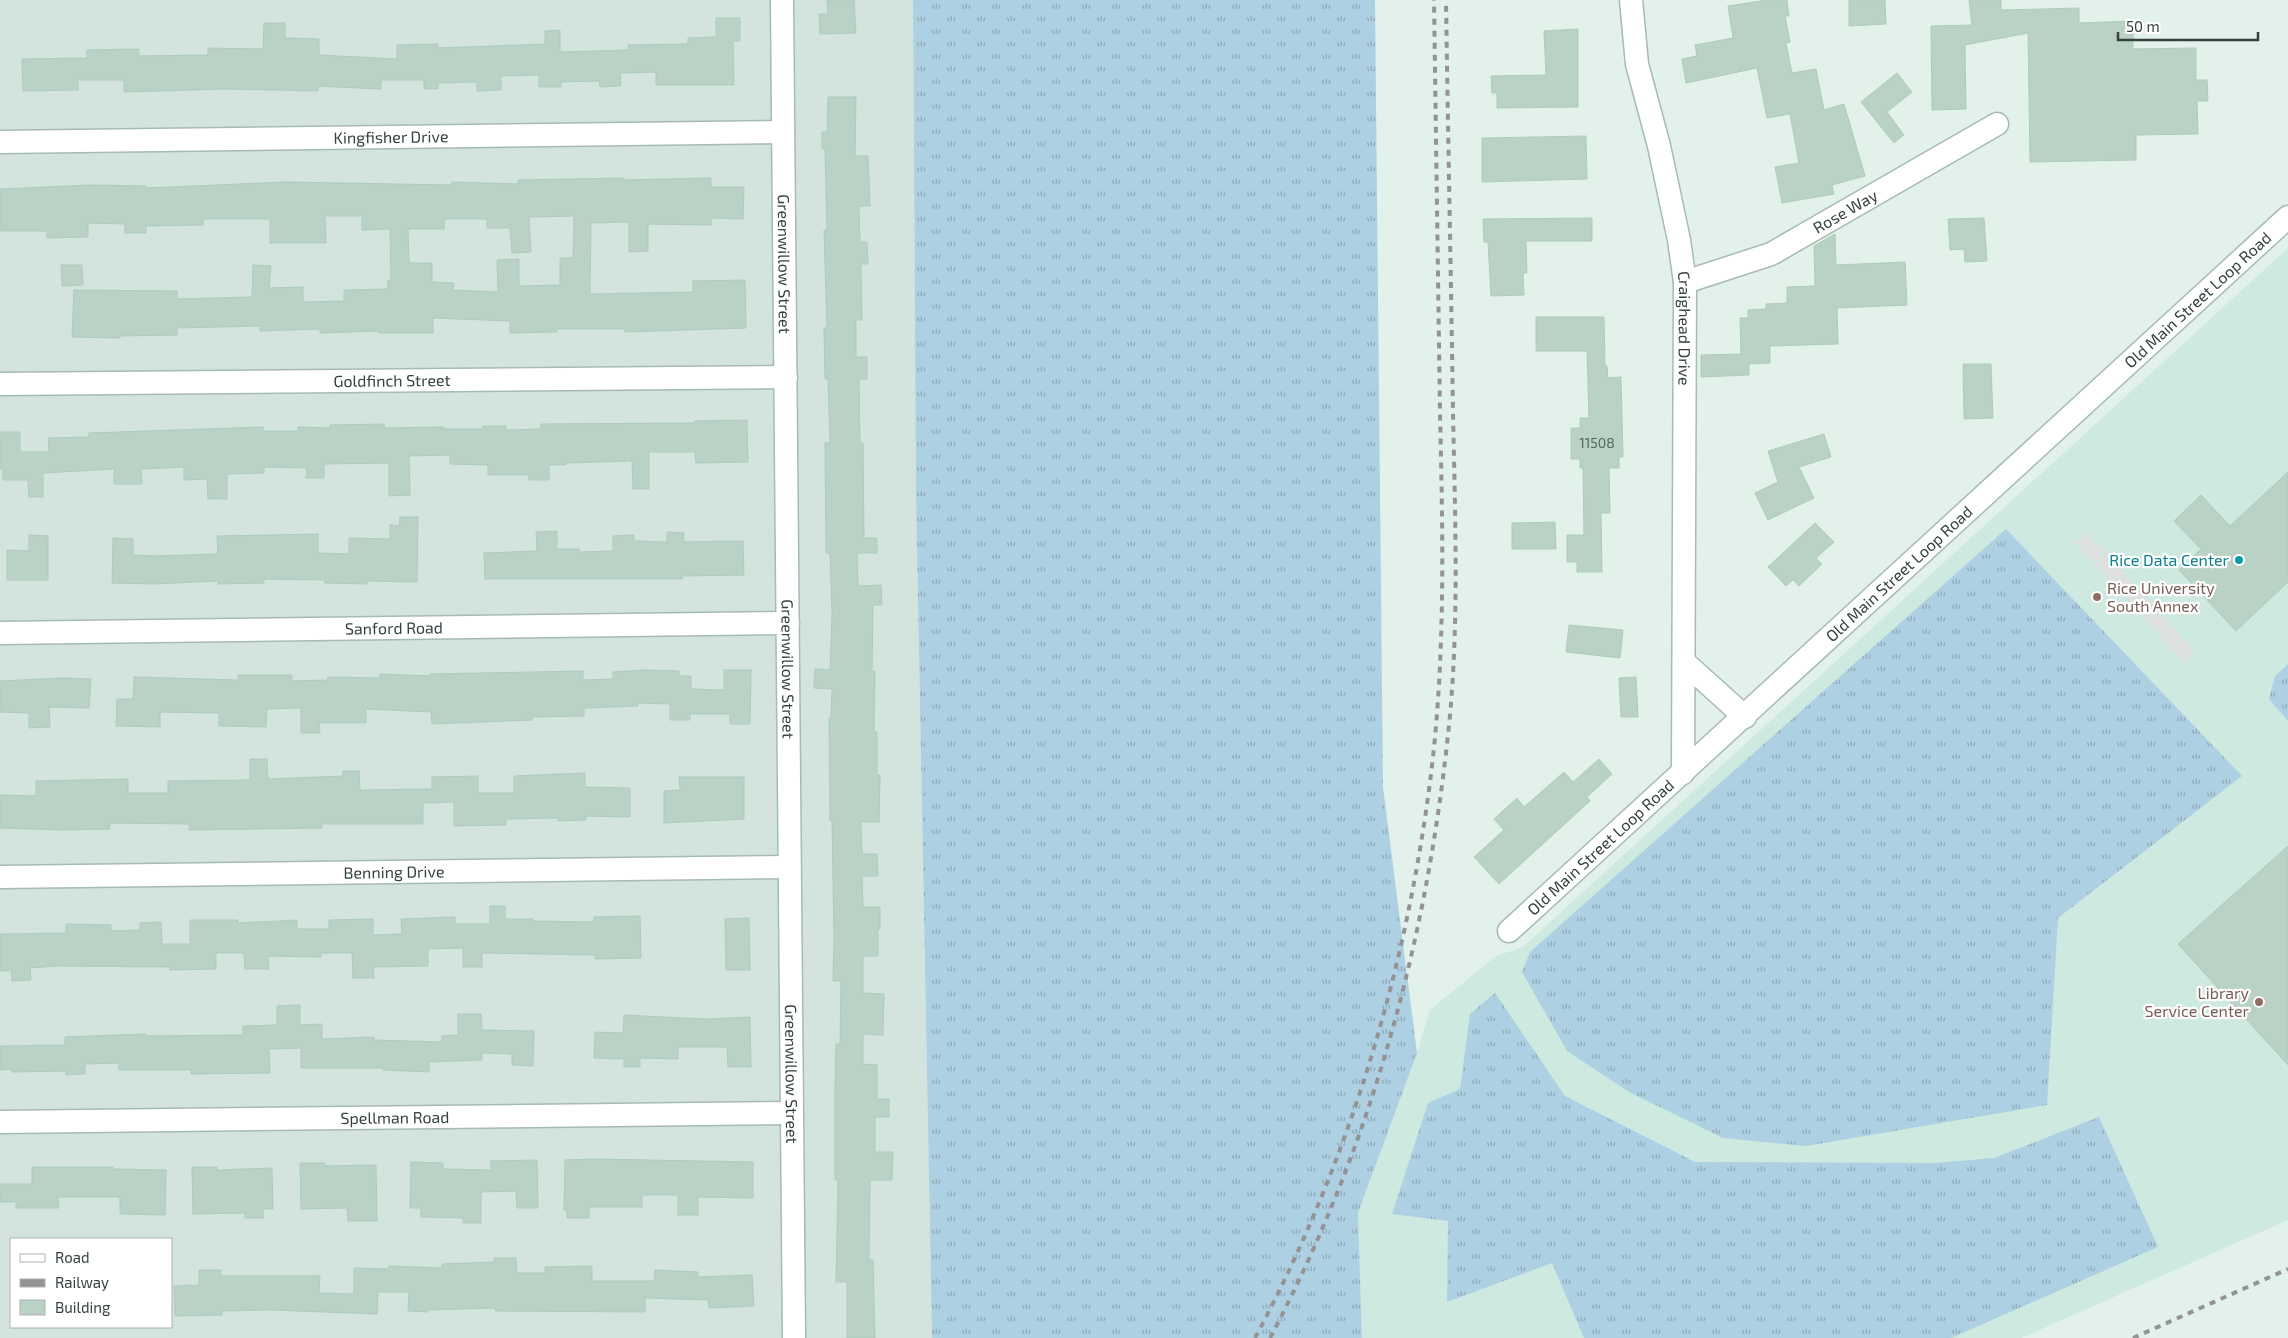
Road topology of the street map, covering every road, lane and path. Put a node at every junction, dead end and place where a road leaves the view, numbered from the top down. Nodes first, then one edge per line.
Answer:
1 (782, 0) edge
2 (1631, 0) edge
3 (1998, 124) dead end
4 (783, 132) junction
5 (0, 142) edge
6 (2288, 217) edge
7 (1685, 282) junction
8 (786, 377) junction
9 (0, 384) edge
10 (788, 623) junction
11 (0, 633) edge
12 (1684, 662) junction
13 (1744, 717) junction
14 (1683, 773) junction
15 (789, 867) junction
16 (0, 877) edge
17 (1509, 931) dead end
18 (791, 1113) junction
19 (0, 1122) edge
20 (794, 1338) edge

1 - 4 street, Greenwillow Street
2 - 7 street, Craighead Drive
3 - 7 street, Rose Way
4 - 5 street, Kingfisher Drive
4 - 8 street, Greenwillow Street
6 - 13 street, Old Main Street Loop Road
7 - 12 street, Craighead Drive
8 - 9 street, Goldfinch Street
8 - 10 street, Greenwillow Street
10 - 11 street, Sanford Road
10 - 15 street, Greenwillow Street
12 - 13 street
12 - 14 street, Craighead Drive
13 - 14 street, Old Main Street Loop Road
14 - 17 street, Old Main Street Loop Road
15 - 16 street, Benning Drive
15 - 18 street, Greenwillow Street
18 - 19 street, Spellman Road
18 - 20 street, Greenwillow Street

